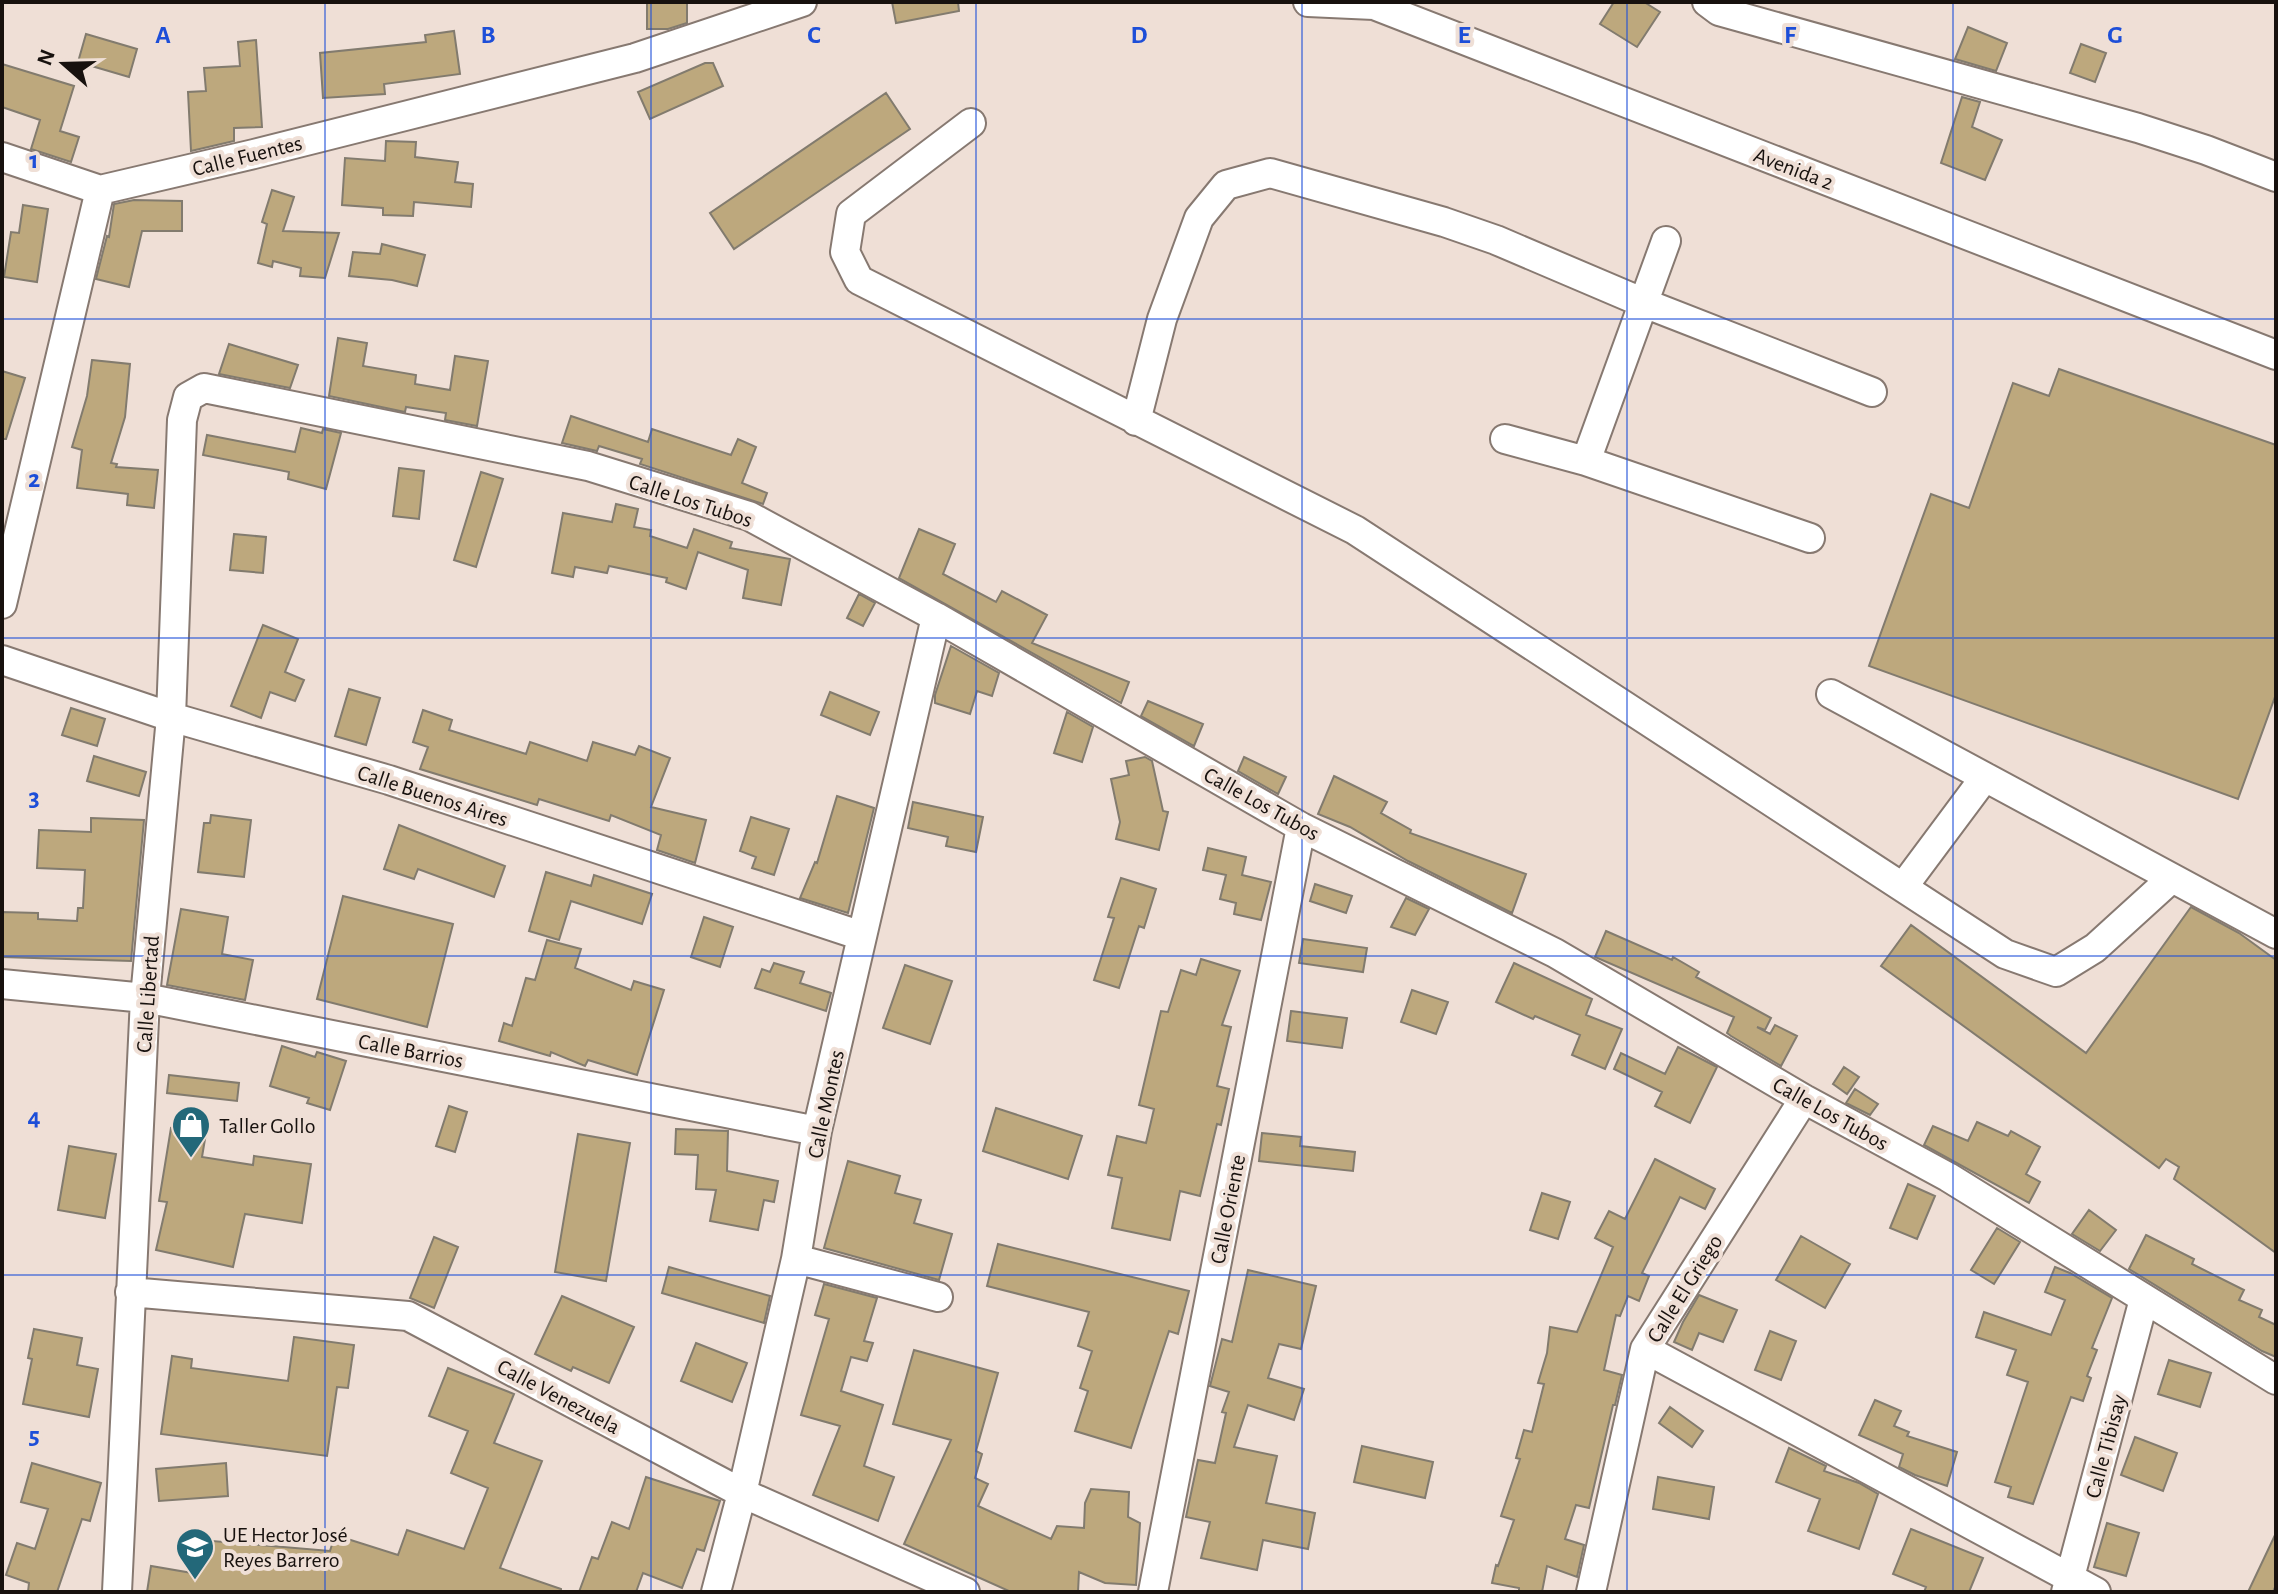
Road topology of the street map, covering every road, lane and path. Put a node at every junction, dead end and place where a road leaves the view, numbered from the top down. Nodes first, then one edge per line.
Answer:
1 (802, 2) edge
2 (1308, 2) edge
3 (1707, 2) edge
4 (971, 123) dead end
5 (2, 157) edge
6 (2276, 177) edge
7 (100, 190) junction
8 (1666, 241) dead end
9 (1644, 303) junction
10 (2276, 355) edge
11 (1872, 392) dead end
12 (188, 397) joint
13 (1136, 421) junction
14 (1505, 439) dead end
15 (1586, 461) junction
16 (1810, 538) dead end
17 (2, 604) edge
18 (936, 617) junction
19 (2, 660) edge
20 (1831, 694) dead end
21 (171, 717) junction
22 (1985, 777) junction
23 (1301, 827) junction
24 (2172, 878) junction
25 (1903, 887) junction
26 (2276, 934) edge
27 (862, 936) junction
28 (2, 984) edge
29 (145, 998) junction
30 (1804, 1099) junction
31 (817, 1131) junction
32 (796, 1259) junction
33 (130, 1292) junction
34 (938, 1297) dead end
35 (2144, 1299) junction
36 (1645, 1349) junction
37 (2276, 1380) edge
38 (742, 1493) junction
39 (2068, 1585) edge
40 (117, 1592) edge
41 (716, 1592) edge
42 (965, 1592) edge
43 (1153, 1592) edge
44 (1591, 1592) edge
45 (2096, 1592) edge

1 - 7 street, Calle Fuentes
2 - 10 street, Avenida 2
3 - 6 street
4 - 13 street
5 - 7 street
7 - 17 street
8 - 9 street
9 - 11 street
9 - 13 street
9 - 15 street
12 - 18 street, Calle Los Tubos
12 - 21 street, Calle Libertad
13 - 25 street
14 - 15 street
15 - 16 street
18 - 23 street, Calle Los Tubos
18 - 27 street, Calle Montes
19 - 21 street, Calle Buenos Aires
20 - 22 street
21 - 27 street, Calle Buenos Aires
21 - 29 street, Calle Libertad
22 - 24 street
22 - 25 street
23 - 30 street, Calle Los Tubos
23 - 43 street, Calle Oriente
24 - 25 street
24 - 26 street
27 - 31 street, Calle Montes
28 - 29 street, Calle Barrios
29 - 31 street, Calle Barrios
29 - 33 street, Calle Libertad
30 - 35 street, Calle Los Tubos
30 - 36 street, Calle El Griego
31 - 32 street, Calle Montes
32 - 34 street
32 - 38 street, Calle Montes
33 - 38 street, Calle Venezuela
33 - 40 street, Calle Libertad
35 - 37 street, Calle Los Tubos
35 - 39 street, Calle Tibisay
36 - 39 street
36 - 44 street, Calle El Griego
38 - 41 street, Calle Montes
38 - 42 street, Calle Venezuela
39 - 45 street

